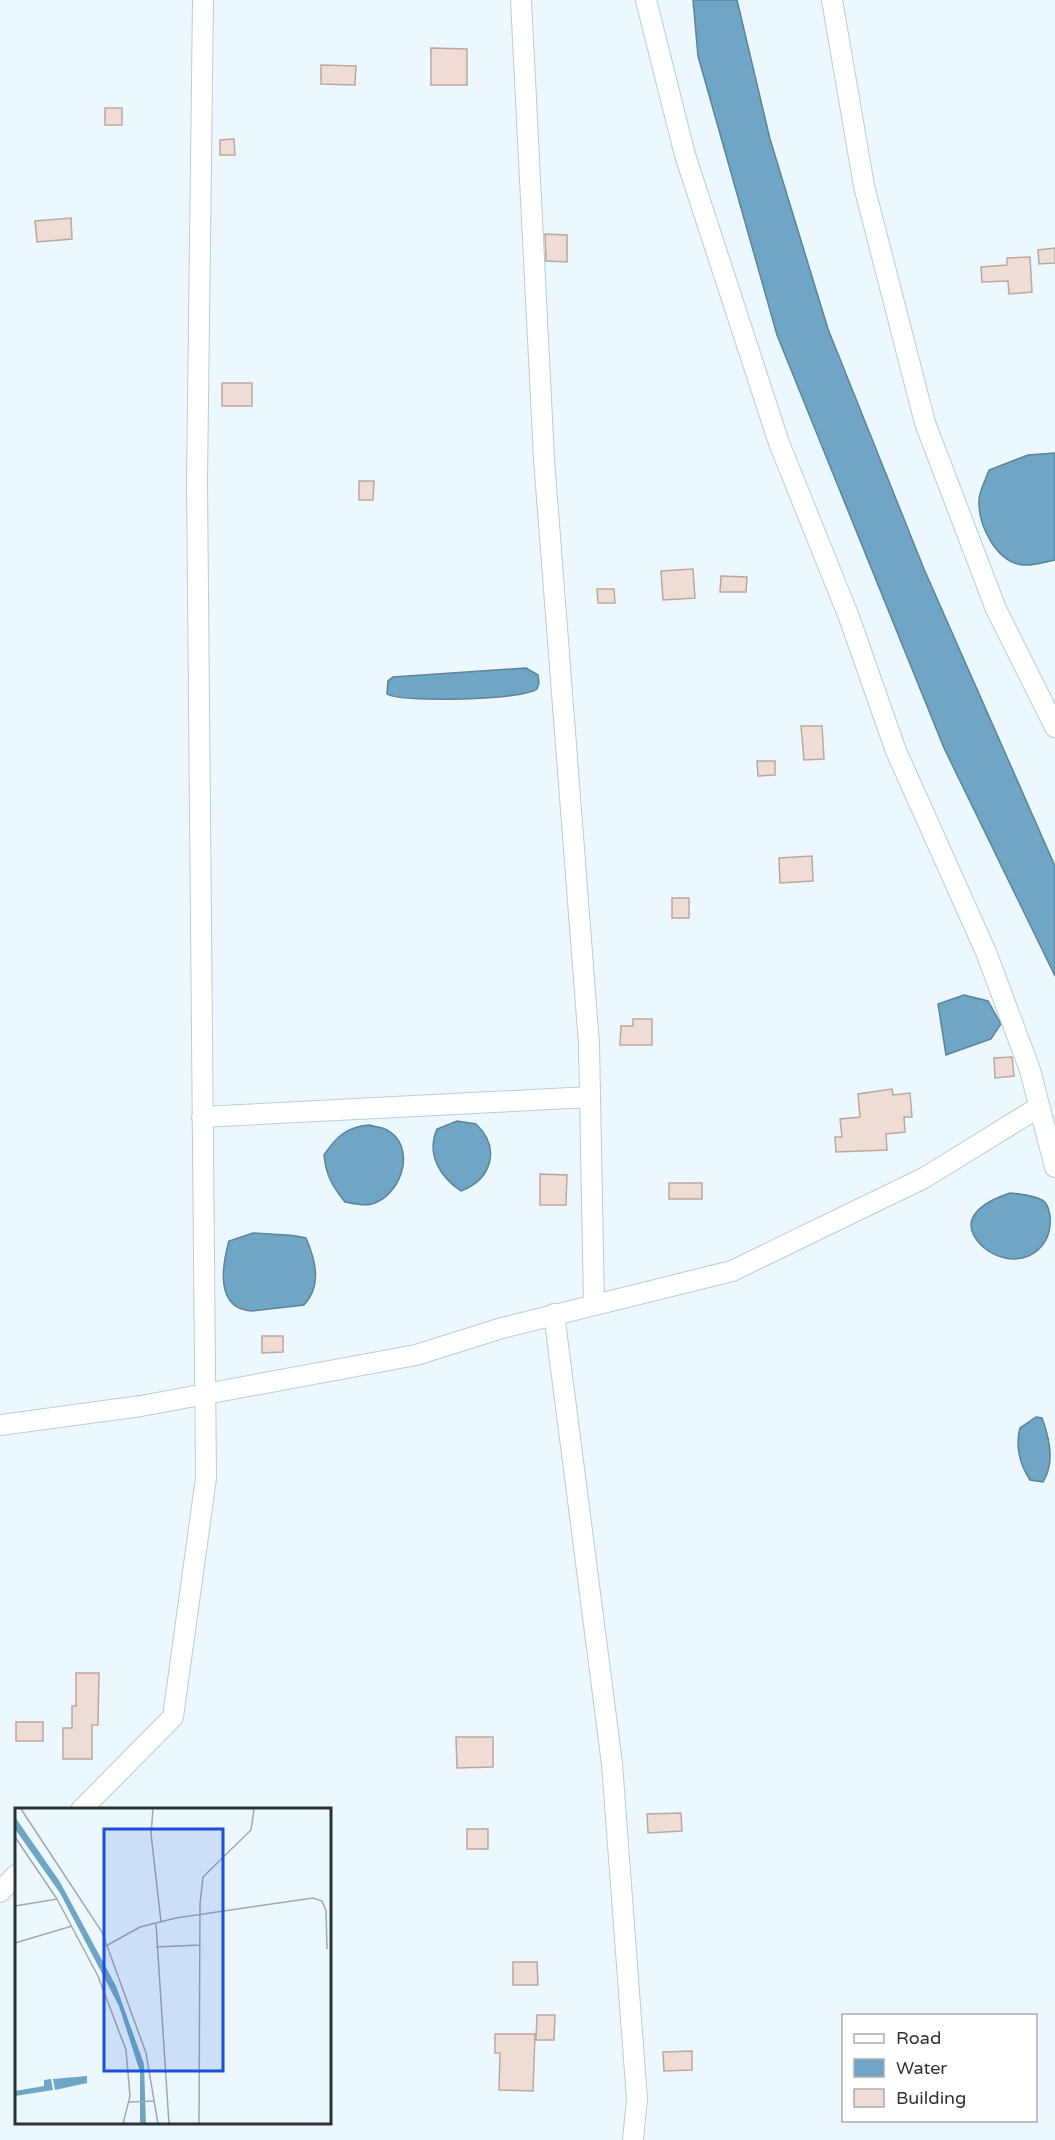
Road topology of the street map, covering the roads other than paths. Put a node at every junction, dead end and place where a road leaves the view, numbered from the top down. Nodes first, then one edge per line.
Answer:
1 (203, 0) edge
2 (521, 0) edge
3 (646, 0) edge
4 (832, 0) edge
5 (1055, 727) edge
6 (590, 1097) junction
7 (1039, 1107) junction
8 (202, 1117) junction
9 (1055, 1167) edge
10 (594, 1304) junction
11 (554, 1314) junction
12 (205, 1395) junction
13 (0, 1425) edge
14 (83, 1808) edge
15 (15, 1876) edge
16 (0, 1892) edge
17 (633, 2140) edge

1 - 8 street
2 - 6 street
3 - 7 street
4 - 5 street
6 - 8 street
6 - 10 street
7 - 9 street
7 - 10 street
8 - 12 street
10 - 11 street
11 - 12 street
11 - 17 street
12 - 13 street
12 - 14 street
15 - 16 street

